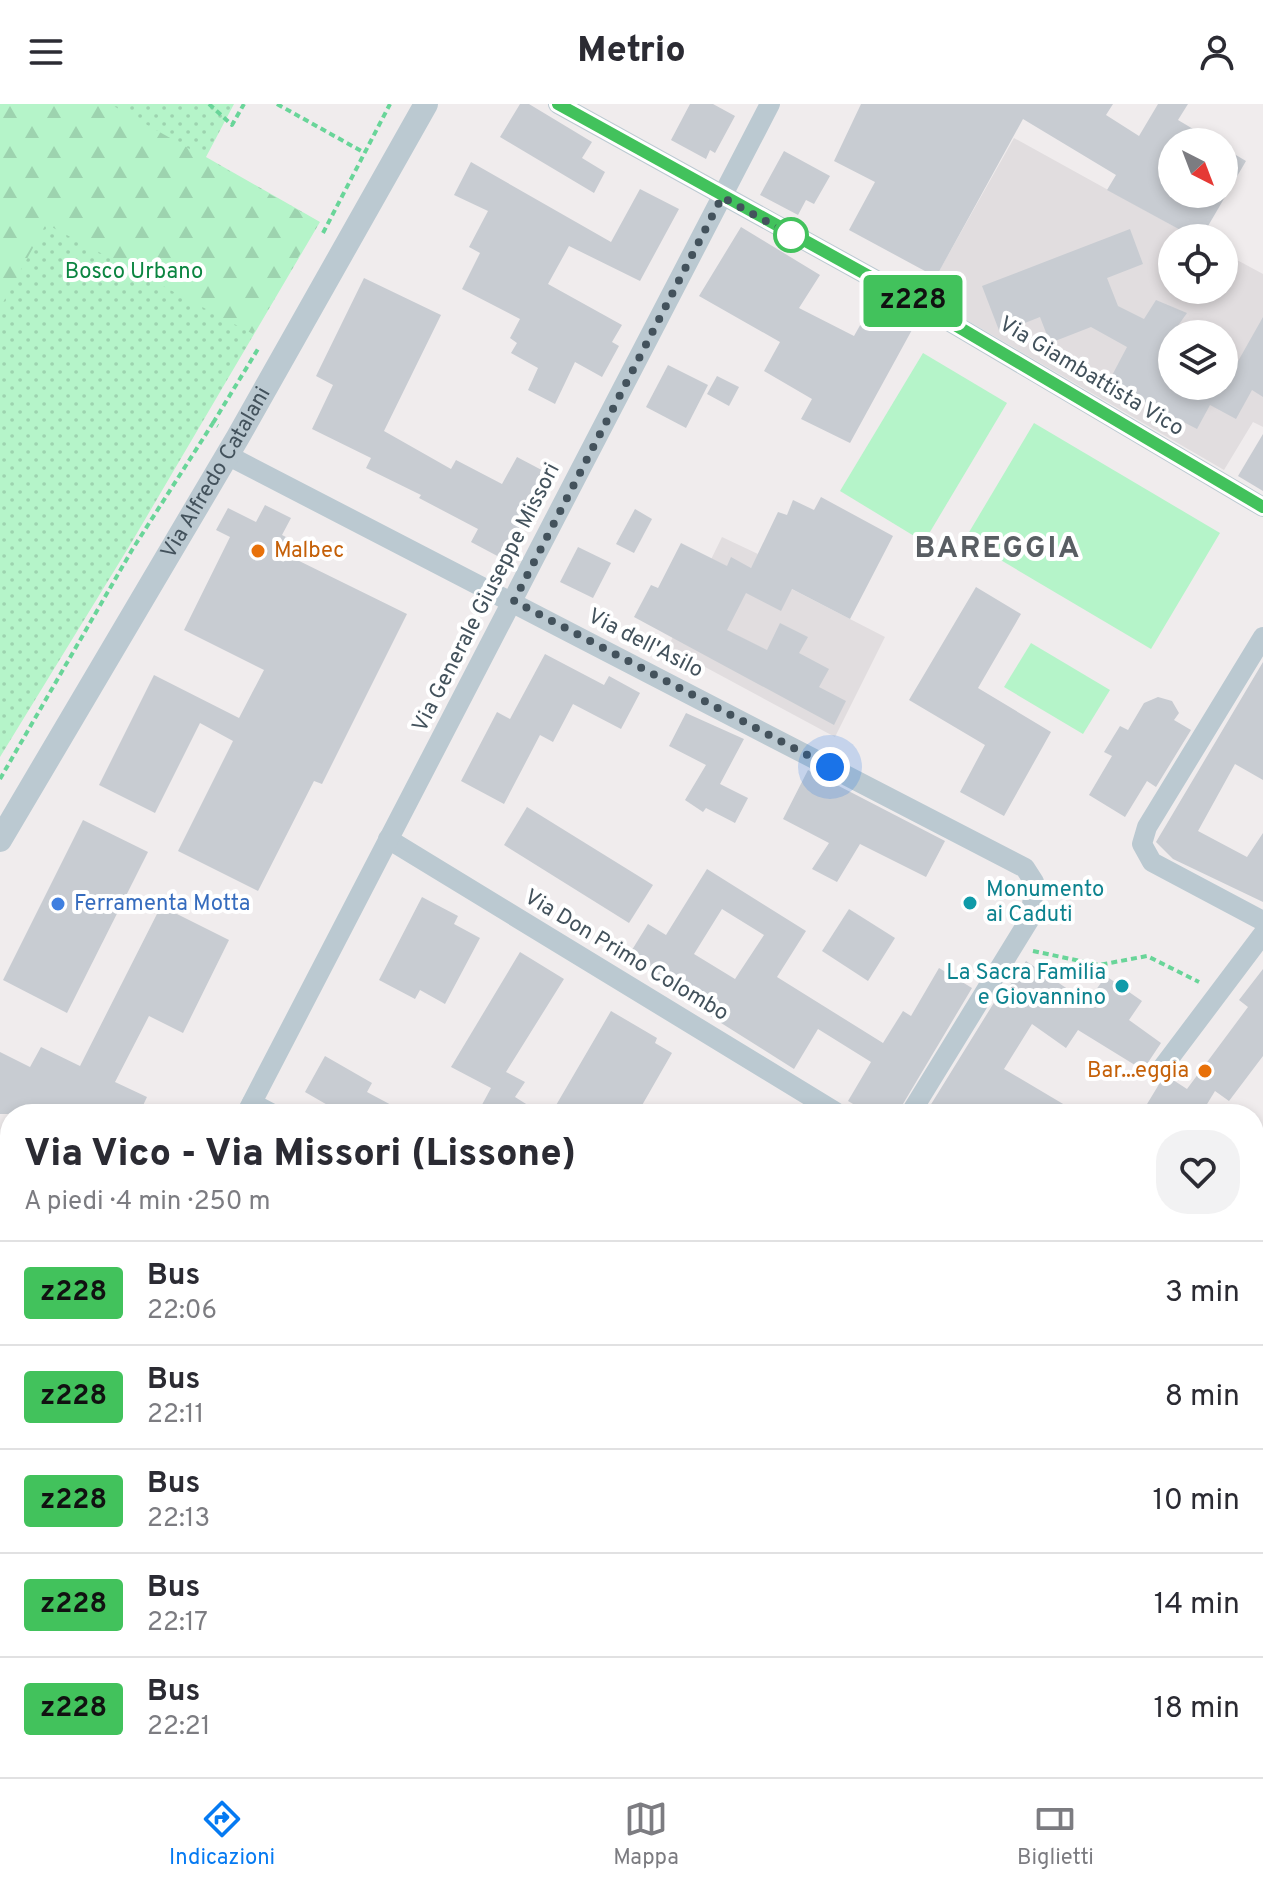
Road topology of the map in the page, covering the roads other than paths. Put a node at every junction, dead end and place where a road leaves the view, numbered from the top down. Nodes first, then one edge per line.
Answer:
1 (426, 104) edge
2 (558, 104) edge
3 (770, 104) edge
4 (722, 197) junction
5 (232, 446) junction
6 (1263, 507) edge
7 (514, 601) junction
8 (1263, 637) edge
9 (388, 839) junction
10 (0, 840) edge
11 (1263, 921) edge
12 (1263, 934) edge
13 (1162, 1068) dead end
14 (251, 1104) edge
15 (823, 1104) edge
16 (916, 1104) edge

1 - 5 street, Via Alfredo Catalani
2 - 4 street, Via Giambattista Vico
3 - 4 street, Via Generale Giuseppe Missori
4 - 6 street, Via Giambattista Vico
4 - 7 street, Via Generale Giuseppe Missori
5 - 7 street, Via dell'Asilo
5 - 10 street, Via Alfredo Catalani
7 - 9 street, Via Generale Giuseppe Missori
7 - 16 street, Via dell'Asilo
8 - 11 street
9 - 14 street, Via Generale Giuseppe Missori
9 - 15 street, Via Don Primo Colombo
12 - 13 street

